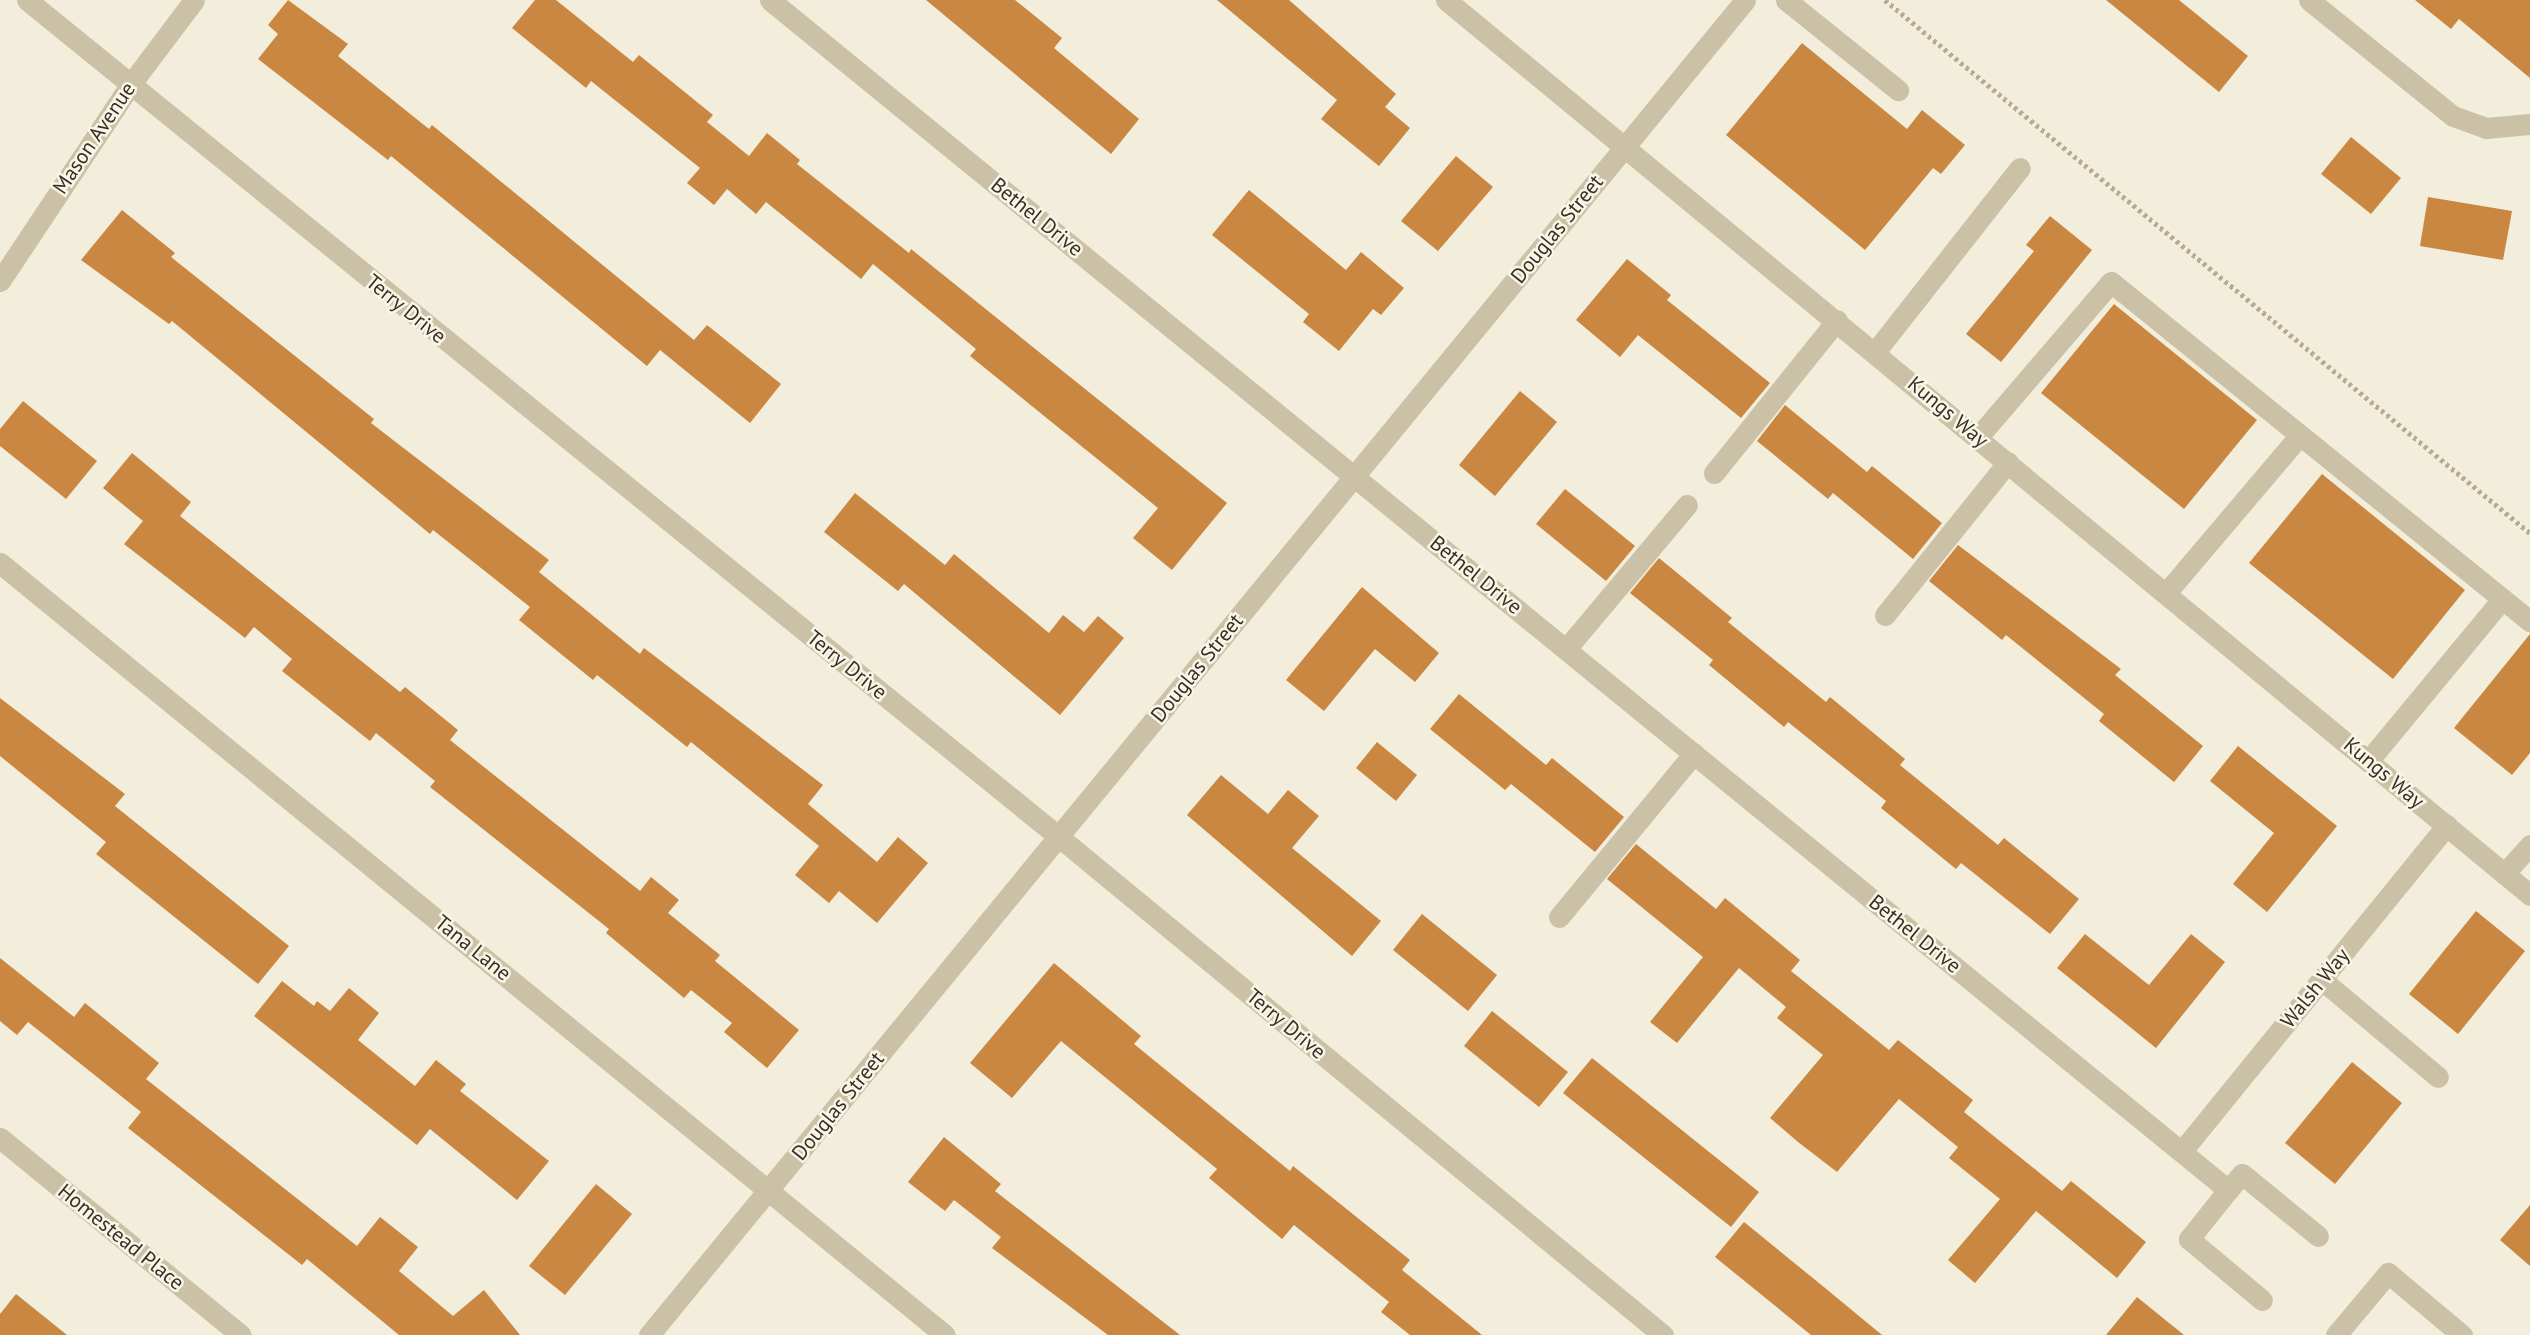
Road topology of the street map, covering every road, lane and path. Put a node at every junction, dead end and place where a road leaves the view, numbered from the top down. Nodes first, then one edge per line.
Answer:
1 (27, 0) edge
2 (194, 0) edge
3 (770, 0) edge
4 (1446, 0) edge
5 (1745, 0) edge
6 (1786, 0) edge
7 (1885, 0) edge
8 (2309, 0) edge
9 (130, 85) junction
10 (1898, 90) dead end
11 (2523, 126) edge
12 (1625, 145) junction
13 (2020, 168) dead end
14 (0, 281) edge
15 (1837, 320) junction
16 (1875, 352) junction
17 (2300, 435) junction
18 (1978, 437) junction
19 (2008, 462) junction
20 (1714, 473) dead end
21 (1355, 476) junction
22 (1687, 505) dead end
23 (2530, 533) edge
24 (0, 563) edge
25 (2166, 593) junction
26 (2502, 599) junction
27 (1885, 615) dead end
28 (2530, 621) edge
29 (1566, 649) junction
30 (1694, 753) junction
31 (2369, 760) junction
32 (2447, 825) junction
33 (1059, 836) junction
34 (2530, 845) edge
35 (2504, 874) junction
36 (2530, 895) edge
37 (1559, 917) dead end
38 (2322, 980) junction
39 (2438, 1077) dead end
40 (0, 1138) edge
41 (2182, 1151) junction
42 (769, 1190) junction
43 (2228, 1190) junction
44 (2318, 1236) dead end
45 (2262, 1300) dead end
46 (241, 1335) edge
47 (649, 1335) edge
48 (945, 1335) edge
49 (1662, 1335) edge
50 (2336, 1335) edge
51 (2462, 1335) edge

1 - 9 street, Terry Drive
2 - 9 street, Mason Avenue
3 - 21 street, Bethel Drive
4 - 12 street, Kungs Way
5 - 12 street, Douglas Street
6 - 10 street
7 - 23 path
8 - 11 street
9 - 14 street, Mason Avenue
9 - 33 street, Terry Drive
12 - 15 street, Kungs Way
12 - 21 street, Douglas Street
13 - 16 street
15 - 16 street, Kungs Way
15 - 20 street
16 - 18 street, Kungs Way
17 - 18 street
17 - 25 street
17 - 26 street
18 - 19 street, Kungs Way
19 - 25 street, Kungs Way
19 - 27 street
21 - 29 street, Bethel Drive
21 - 33 street, Douglas Street
22 - 29 street
24 - 42 street, Tana Lane
25 - 31 street, Kungs Way
26 - 28 street
26 - 31 street
29 - 30 street, Bethel Drive
30 - 37 street
30 - 41 street, Bethel Drive
31 - 32 street, Kungs Way
32 - 35 street, Kungs Way
32 - 38 street, Walsh Way
33 - 42 street, Douglas Street
33 - 49 street, Terry Drive
34 - 35 street
35 - 36 street, Kungs Way
38 - 39 street
38 - 41 street, Walsh Way
40 - 46 street, Homestead Place
41 - 43 street, Bethel Drive
42 - 47 street, Douglas Street
42 - 48 street, Tana Lane
43 - 44 street
43 - 45 street
50 - 51 street

